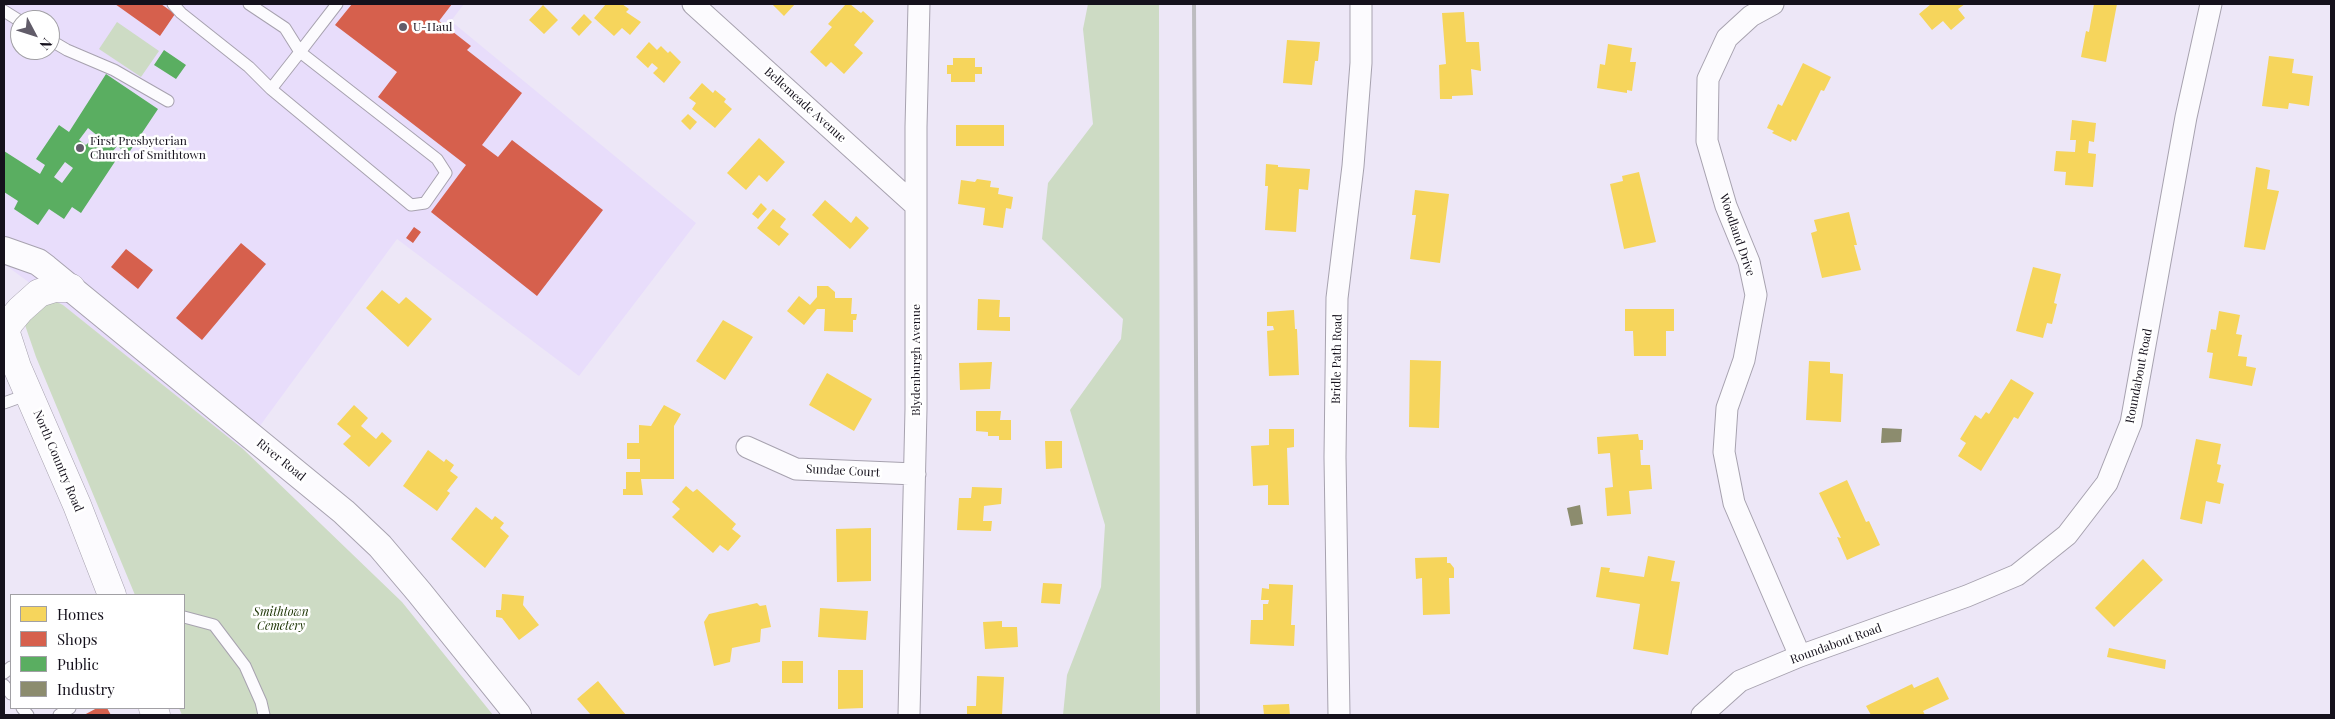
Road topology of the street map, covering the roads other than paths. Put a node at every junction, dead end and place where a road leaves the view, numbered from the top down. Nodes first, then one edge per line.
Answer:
1 (173, 4) edge
2 (249, 4) edge
3 (337, 4) edge
4 (693, 4) edge
5 (919, 4) edge
6 (1361, 4) edge
7 (1772, 4) edge
8 (2211, 4) edge
9 (60, 46) edge
10 (300, 52) junction
11 (271, 89) junction
12 (168, 101) dead end
13 (916, 206) junction
14 (4, 250) edge
15 (70, 288) junction
16 (4, 329) edge
17 (29, 394) junction
18 (4, 403) edge
19 (747, 447) dead end
20 (915, 474) junction
21 (112, 594) edge
22 (185, 617) edge
23 (1800, 656) junction
24 (264, 715) edge
25 (518, 715) edge
26 (909, 715) edge
27 (1339, 715) edge
28 (1702, 715) edge

1 - 11 lane
2 - 10 lane
3 - 10 lane
4 - 13 street, Bellemeade Avenue
5 - 13 street, Blydenburgh Avenue
6 - 27 street, Bridle Path Road
7 - 23 street, Woodland Drive
8 - 23 street, Roundabout Road
9 - 12 lane
10 - 11 lane
10 - 11 lane
13 - 20 street, Blydenburgh Avenue
14 - 15 street, River Road
15 - 16 main road
15 - 25 street, River Road
16 - 17 main road, North Country Road
17 - 18 lane
17 - 21 main road, North Country Road
19 - 20 street, Sundae Court
20 - 26 street, Blydenburgh Avenue
22 - 24 lane
23 - 28 street, Roundabout Road

